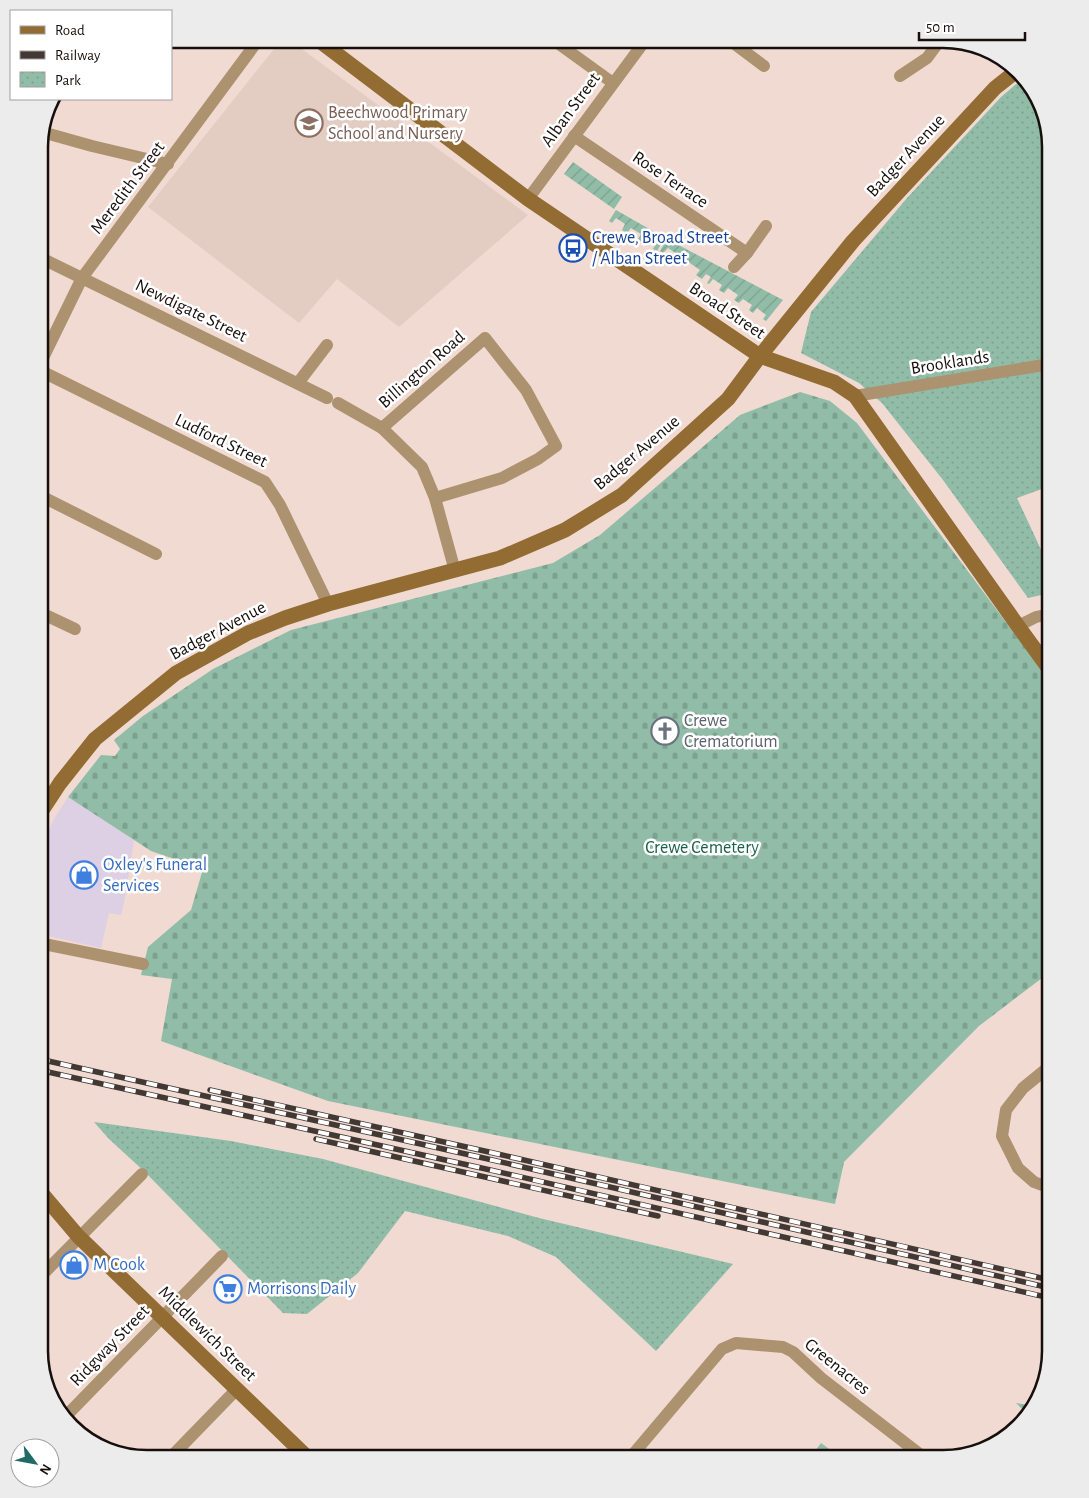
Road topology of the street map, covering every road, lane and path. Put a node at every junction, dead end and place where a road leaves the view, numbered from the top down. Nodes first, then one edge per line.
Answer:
1 (252, 48) edge
2 (331, 48) edge
3 (564, 48) edge
4 (639, 48) edge
5 (740, 48) edge
6 (935, 48) edge
7 (764, 66) dead end
8 (900, 76) dead end
9 (1011, 76) edge
10 (613, 83) junction
11 (48, 134) edge
12 (574, 136) junction
13 (168, 164) junction
14 (528, 200) junction
15 (766, 226) dead end
16 (747, 253) junction
17 (48, 261) edge
18 (734, 266) dead end
19 (82, 278) junction
20 (327, 345) dead end
21 (48, 348) edge
22 (760, 356) junction
23 (1042, 365) edge
24 (48, 374) edge
25 (298, 383) junction
26 (855, 396) junction
27 (382, 428) junction
28 (435, 498) junction
29 (48, 500) edge
30 (156, 554) dead end
31 (454, 571) junction
32 (328, 604) junction
33 (48, 616) edge
34 (1042, 616) edge
35 (1018, 626) junction
36 (75, 629) dead end
37 (1042, 659) edge
38 (48, 801) edge
39 (48, 946) edge
40 (144, 964) dead end
41 (1042, 1072) edge
42 (142, 1174) dead end
43 (1042, 1185) edge
44 (48, 1201) edge
45 (78, 1236) junction
46 (222, 1256) dead end
47 (48, 1268) edge
48 (163, 1317) junction
49 (237, 1388) junction
50 (69, 1413) edge
51 (178, 1450) edge
52 (301, 1450) edge
53 (637, 1450) edge
54 (914, 1450) edge

1 - 13 street, Meredith Street
2 - 14 street, Broad Street
3 - 10 street
4 - 10 street, Alban Street
5 - 7 street
6 - 8 street
9 - 22 street, Badger Avenue
10 - 12 street, Alban Street
11 - 13 street
12 - 14 street, Alban Street
12 - 16 street, Rose Terrace
13 - 19 street, Meredith Street
14 - 22 street, Broad Street
15 - 16 street
16 - 18 street
17 - 19 street, Newdigate Street
19 - 21 street, Meredith Street
19 - 25 street, Newdigate Street
20 - 25 street
22 - 26 street, Broad Street
22 - 31 street, Badger Avenue
23 - 26 street, Brooklands
24 - 32 street, Ludford Street
25 - 27 street, Newdigate Street
26 - 35 street, Broad Street
27 - 28 street, Newdigate Street
27 - 28 street, Billington Road
28 - 31 street, Newdigate Street
29 - 30 street
31 - 32 street, Badger Avenue
32 - 38 street, Badger Avenue
33 - 36 street
34 - 35 street
35 - 37 street, Broad Street
39 - 40 street
41 - 43 street
42 - 45 street
44 - 45 street, Middlewich Street
45 - 47 street
45 - 48 street, Middlewich Street
46 - 48 street, Ridgway Street
48 - 49 street, Middlewich Street
48 - 50 street, Ridgway Street
49 - 51 street
49 - 52 street, Middlewich Street
53 - 54 street, Greenacres

